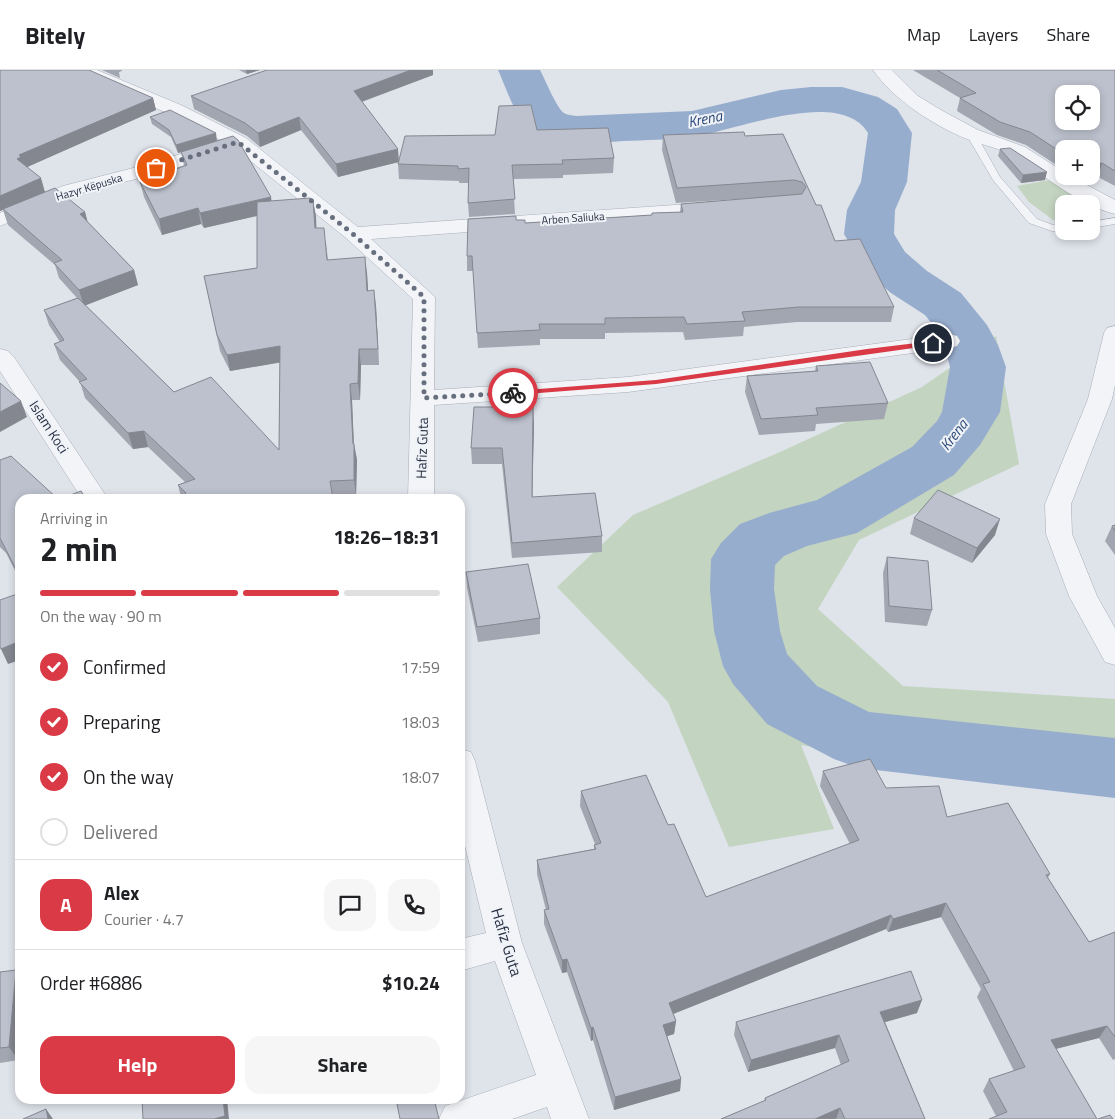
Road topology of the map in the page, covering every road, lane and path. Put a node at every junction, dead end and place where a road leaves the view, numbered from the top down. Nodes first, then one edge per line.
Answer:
1 (82, 70) edge
2 (882, 70) edge
3 (199, 99) edge
4 (174, 109) junction
5 (971, 134) junction
6 (238, 142) junction
7 (734, 207) edge
8 (1115, 208) edge
9 (0, 220) edge
10 (1115, 221) edge
11 (1100, 224) edge
12 (1055, 228) edge
13 (353, 234) junction
14 (1115, 333) edge
15 (949, 341) dead end
16 (0, 356) edge
17 (424, 398) junction
18 (92, 494) edge
19 (421, 494) edge
20 (1115, 654) edge
21 (465, 781) edge
22 (505, 942) junction
23 (465, 954) edge
24 (557, 1086) junction
25 (458, 1119) edge
26 (570, 1119) edge

1 - 4 street, Hafiz Guta
2 - 5 street
3 - 4 street
4 - 6 street, Hafiz Guta
5 - 8 street
5 - 12 lane
6 - 9 street, Hazyr Këpuska
6 - 13 street, Hafiz Guta
7 - 13 street, Arben Saliuka
10 - 11 lane
13 - 17 street, Hafiz Guta
14 - 20 street
15 - 17 street, Hafiz Guta
16 - 18 street, Islam Koci
17 - 19 street, Hafiz Guta
21 - 22 street, Hafiz Guta
22 - 23 street
22 - 24 street, Hafiz Guta
24 - 25 street
24 - 26 street, Hafiz Guta

